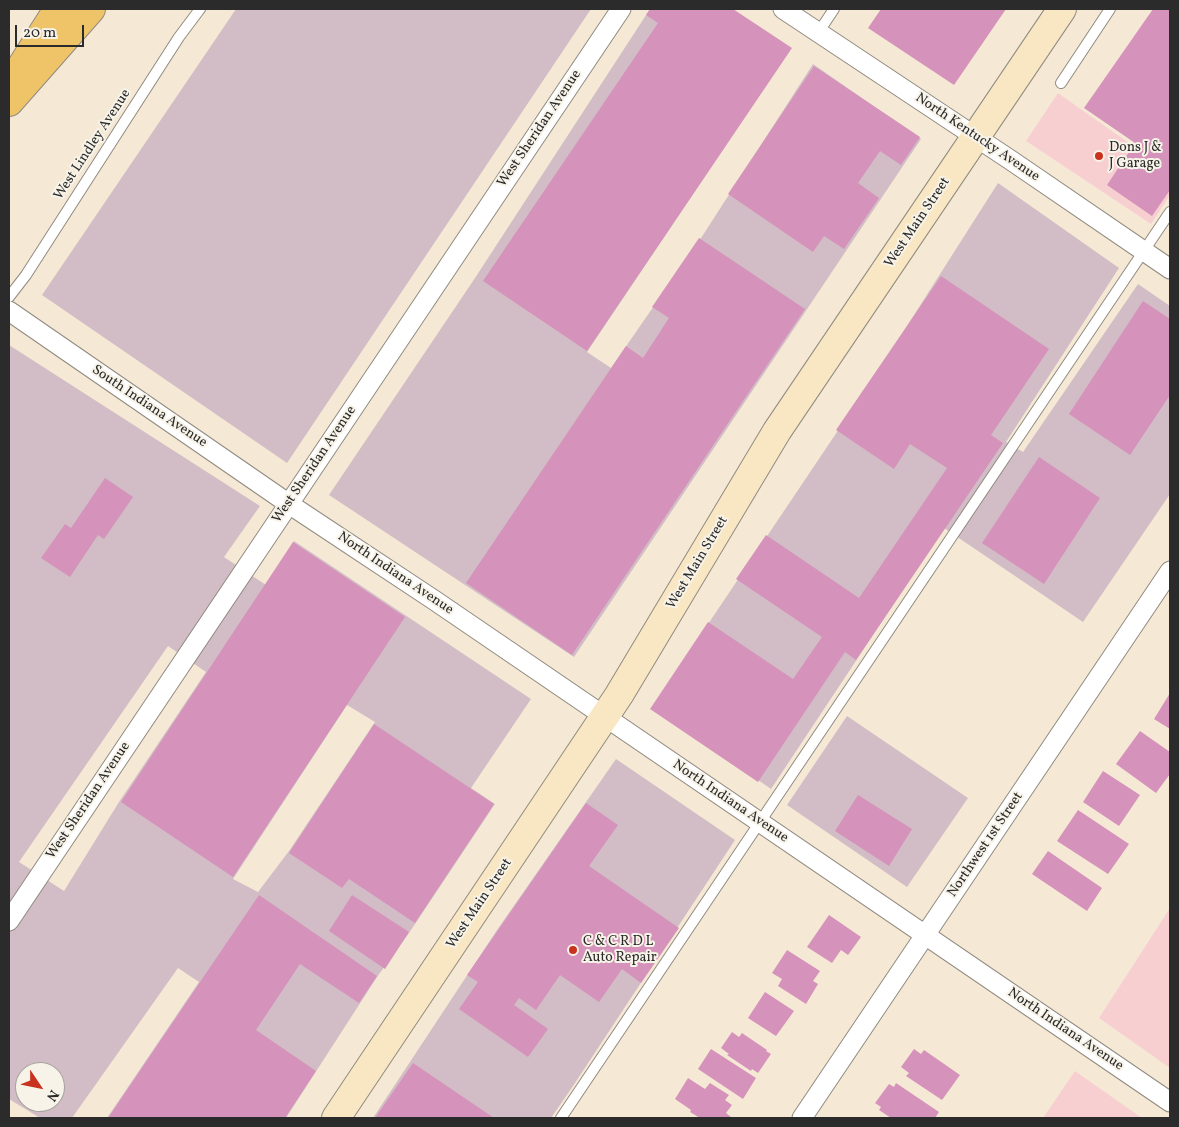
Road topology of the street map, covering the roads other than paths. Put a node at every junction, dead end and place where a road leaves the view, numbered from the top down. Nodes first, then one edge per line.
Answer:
1 (58, 9) edge
2 (91, 9) edge
3 (200, 9) edge
4 (621, 9) edge
5 (783, 9) edge
6 (834, 9) edge
7 (1062, 9) edge
8 (1110, 9) edge
9 (818, 32) junction
10 (1061, 82) dead end
11 (9, 86) edge
12 (9, 102) edge
13 (975, 137) junction
14 (1170, 212) edge
15 (1144, 251) junction
16 (1170, 269) edge
17 (9, 297) edge
18 (9, 311) edge
19 (289, 504) junction
20 (1170, 571) edge
21 (605, 716) junction
22 (760, 823) junction
23 (9, 921) edge
24 (925, 935) junction
25 (1170, 1102) edge
26 (336, 1118) edge
27 (561, 1118) edge
28 (802, 1118) edge

1 - 11 main road
2 - 12 main road
3 - 17 lane, West Lindley Avenue
4 - 19 street, West Sheridan Avenue
5 - 9 street, North Kentucky Avenue
6 - 9 lane
7 - 13 main road, West Main Street
8 - 10 lane
9 - 13 street, North Kentucky Avenue
13 - 15 street, North Kentucky Avenue
13 - 21 main road, West Main Street
14 - 15 lane
15 - 16 street, North Kentucky Avenue
15 - 22 lane
18 - 19 street, South Indiana Avenue
19 - 21 street, North Indiana Avenue
19 - 23 street, West Sheridan Avenue
20 - 24 street, Northwest 1st Street
21 - 22 street, North Indiana Avenue
21 - 26 main road, West Main Street
22 - 24 street, North Indiana Avenue
22 - 27 lane
24 - 25 street, North Indiana Avenue
24 - 28 street, Northwest 1st Street

